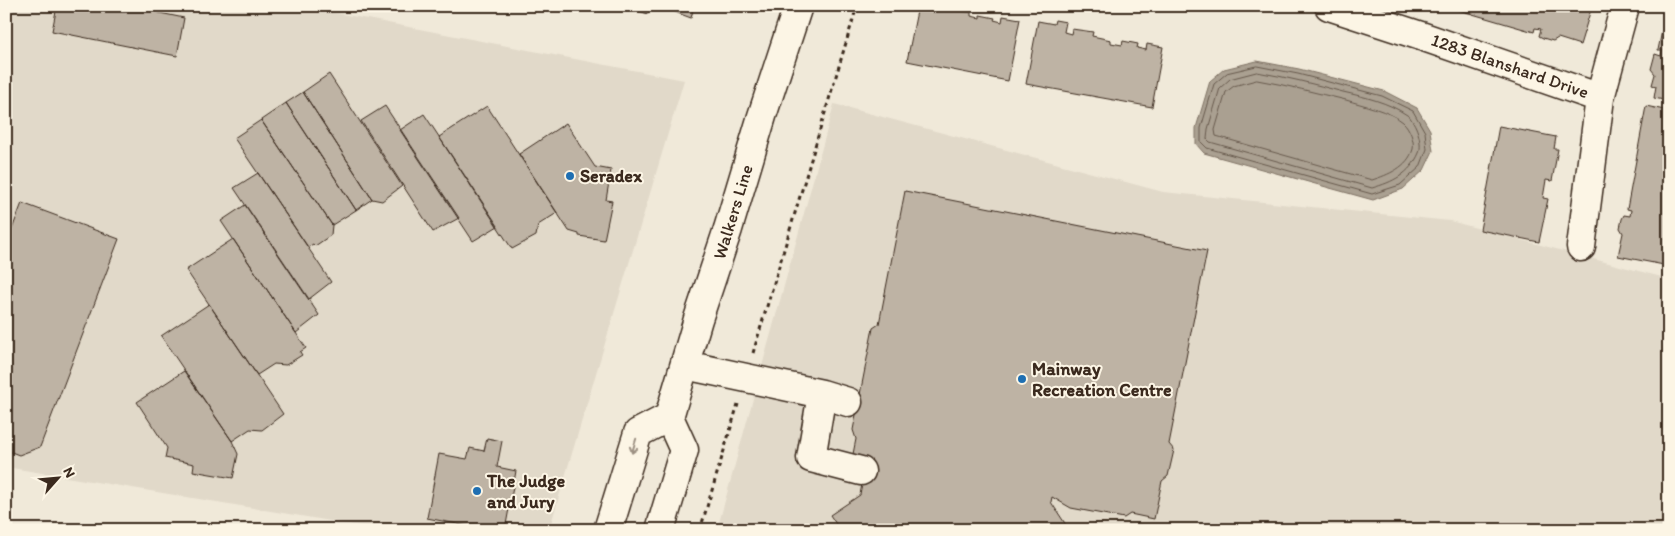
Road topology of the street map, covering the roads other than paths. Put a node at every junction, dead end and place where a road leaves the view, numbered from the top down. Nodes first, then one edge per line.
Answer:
1 (798, 6) edge
2 (1329, 6) edge
3 (1625, 6) edge
4 (1600, 98) junction
5 (1581, 248) dead end
6 (685, 365) junction
7 (822, 394) junction
8 (848, 402) dead end
9 (668, 417) junction
10 (861, 471) dead end
11 (608, 530) edge
12 (660, 530) edge

1 - 6 main road, Walkers Line
2 - 4 main road, 1283 Blanshard Drive
3 - 4 main road, 1283 Blanshard Drive
4 - 5 main road
6 - 7 main road
6 - 9 main road, Walkers Line
7 - 8 main road
7 - 10 main road
9 -> 11 main road
9 - 12 main road

